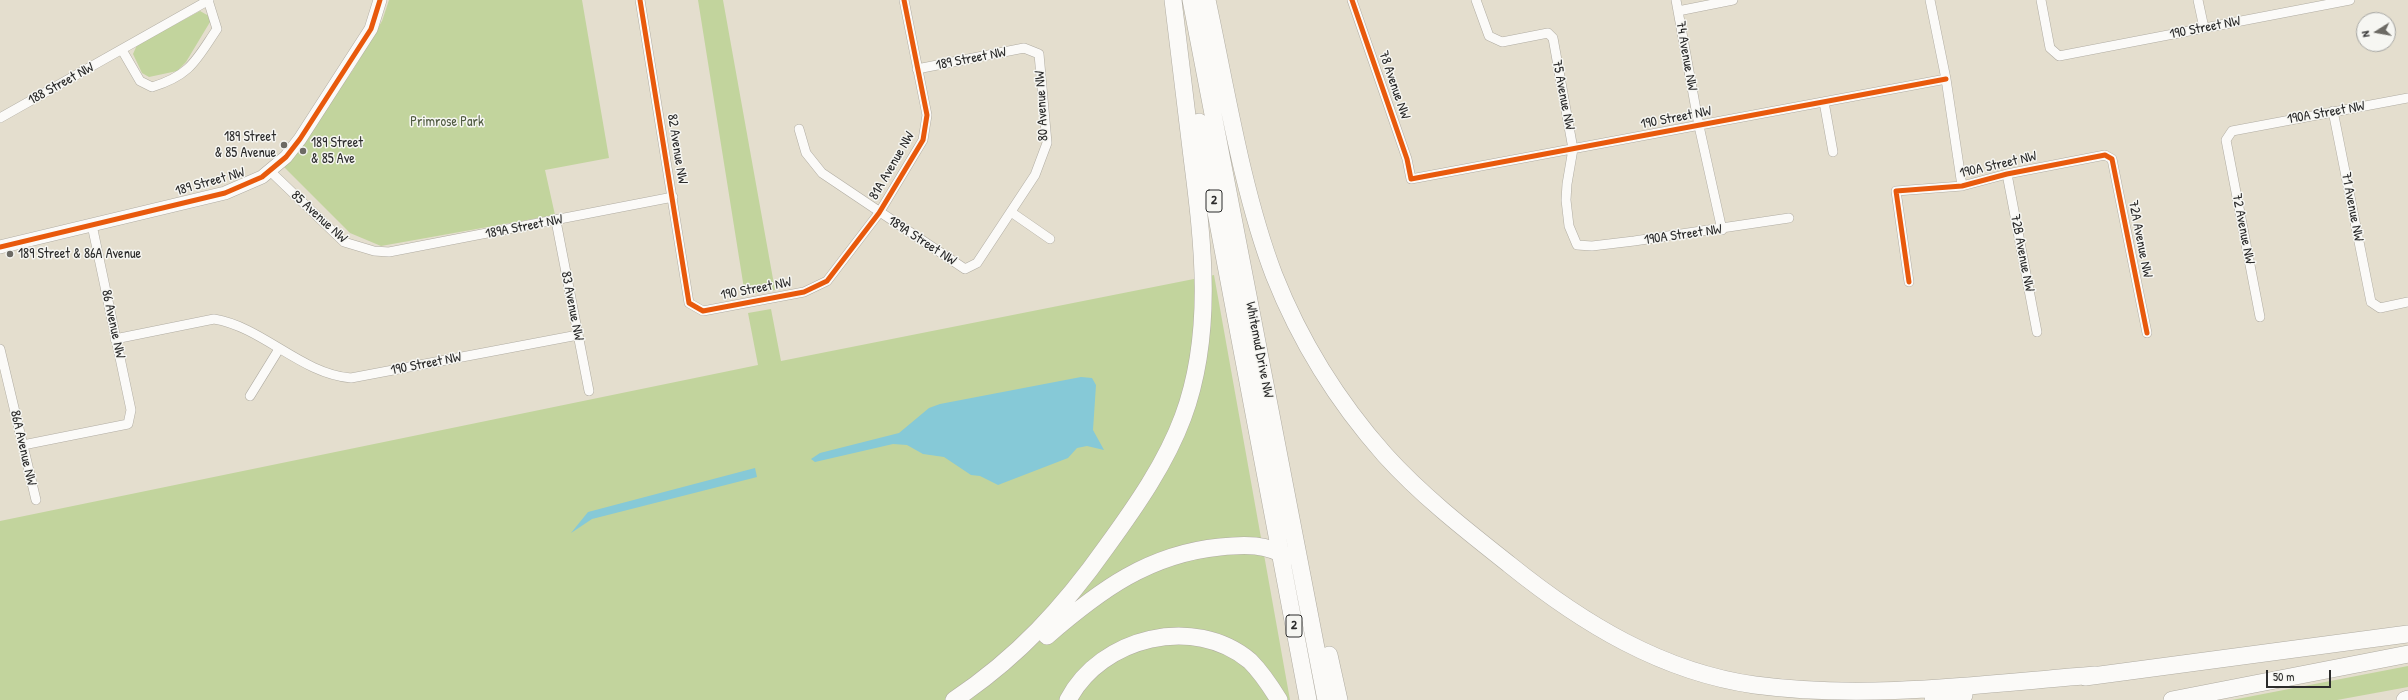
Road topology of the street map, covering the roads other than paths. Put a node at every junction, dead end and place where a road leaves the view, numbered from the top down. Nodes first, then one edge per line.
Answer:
1 (209, 0) edge
2 (380, 0) edge
3 (640, 0) edge
4 (904, 0) edge
5 (1174, 0) edge
6 (1191, 0) edge
7 (1207, 0) edge
8 (1352, 0) edge
9 (1476, 0) edge
10 (1676, 0) edge
11 (1734, 0) edge
12 (1930, 0) edge
13 (2041, 0) edge
14 (2198, 0) edge
15 (2350, 0) edge
16 (1678, 11) junction
17 (2204, 28) junction
18 (1024, 48) joint
19 (122, 50) junction
20 (917, 70) junction
21 (1946, 79) junction
22 (2408, 98) edge
23 (1824, 102) junction
24 (2333, 111) junction
25 (0, 118) edge
26 (1699, 126) junction
27 (799, 129) dead end
28 (2226, 140) joint
29 (1574, 149) junction
30 (1834, 152) dead end
31 (2105, 155) joint
32 (270, 171) junction
33 (2007, 174) junction
34 (1411, 179) joint
35 (1962, 186) junction
36 (673, 197) junction
37 (1010, 212) junction
38 (879, 213) junction
39 (1789, 218) dead end
40 (556, 221) junction
41 (92, 225) junction
42 (1722, 230) junction
43 (1050, 238) dead end
44 (1577, 245) joint
45 (0, 247) edge
46 (374, 251) joint
47 (965, 269) joint
48 (827, 281) joint
49 (1909, 282) dead end
50 (2408, 302) edge
51 (689, 303) joint
52 (2260, 317) dead end
53 (2037, 332) dead end
54 (2147, 333) dead end
55 (578, 335) junction
56 (115, 339) junction
57 (0, 349) edge
58 (279, 349) junction
59 (588, 391) dead end
60 (250, 396) dead end
61 (1268, 398) junction
62 (23, 445) junction
63 (36, 500) dead end
64 (1280, 553) junction
65 (1301, 567) junction
66 (2408, 634) edge
67 (2408, 654) edge
68 (2095, 675) junction
69 (2408, 699) edge
70 (954, 700) edge
71 (965, 700) edge
72 (1068, 700) edge
73 (1279, 700) edge
74 (1308, 700) edge
75 (1326, 700) edge
76 (1339, 700) edge
77 (1933, 700) edge
78 (2172, 700) edge
79 (2405, 700) edge

1 - 19 street, 188 Street NW
1 - 19 street, 188 Street NW
2 - 32 street, 189 Street NW
3 - 36 street, 82 Avenue NW
4 - 20 street, 81A Avenue NW
5 - 64 highway, Whitemud Drive NW / 2
5 - 70 highway
6 - 61 highway, Whitemud Drive NW / 2
7 - 68 highway
8 - 34 street, 78 Avenue NW
9 - 29 street, 75 Avenue NW
10 - 16 street, 74 Avenue NW
11 - 16 street
12 - 21 street
13 - 17 street, 190 Street NW
14 - 17 street
15 - 17 street, 190 Street NW
16 - 26 street, 74 Avenue NW
18 - 20 street, 189 Street NW
18 - 37 street, 80 Avenue NW
19 - 25 street, 188 Street NW
20 - 38 street, 81A Avenue NW
21 - 23 street, 190 Street NW
21 - 35 street
22 - 24 street, 190A Street NW
23 - 26 street, 190 Street NW
23 - 30 street
24 - 28 street, 190A Street NW
24 - 50 street, 71 Avenue NW
26 - 29 street, 190 Street NW
26 - 42 street, 74 Avenue NW
27 - 38 street, 189A Street NW
28 - 52 street, 72 Avenue NW
29 - 34 street, 190 Street NW
29 - 44 street, 75 Avenue NW
31 - 33 street, 190A Street NW
31 - 54 street, 72A Avenue NW
32 - 41 street, 189 Street NW
32 - 46 street, 85 Avenue NW
33 - 35 street, 190A Street NW
33 - 53 street, 72B Avenue NW
35 - 49 street, 190A Street NW
36 - 40 street, 189A Street NW
36 - 51 street, 82 Avenue NW
37 - 43 street
37 - 47 street, 80 Avenue NW
38 - 47 street, 189A Street NW
38 - 48 street, 81A Avenue NW
39 - 42 street, 190A Street NW
40 - 46 street, 189A Street NW
40 - 55 street, 83 Avenue NW
41 - 45 street, 189 Street NW
41 - 56 street, 86 Avenue NW
42 - 44 street, 190A Street NW
48 - 51 street, 190 Street NW
55 - 58 street, 190 Street NW
55 - 59 street, 83 Avenue NW
56 - 58 street, 190 Street NW
56 - 62 street, 86 Avenue NW
57 - 62 street, 86A Avenue NW
58 - 60 street
61 - 65 highway, Whitemud Drive NW
61 - 76 highway
62 - 63 street, 86A Avenue NW
64 - 65 highway
64 - 71 highway
64 - 74 highway, Whitemud Drive NW / 2
65 - 75 highway, Whitemud Drive NW / 2
66 - 68 highway
67 - 78 highway
68 - 77 highway
69 - 79 highway
72 - 73 highway

